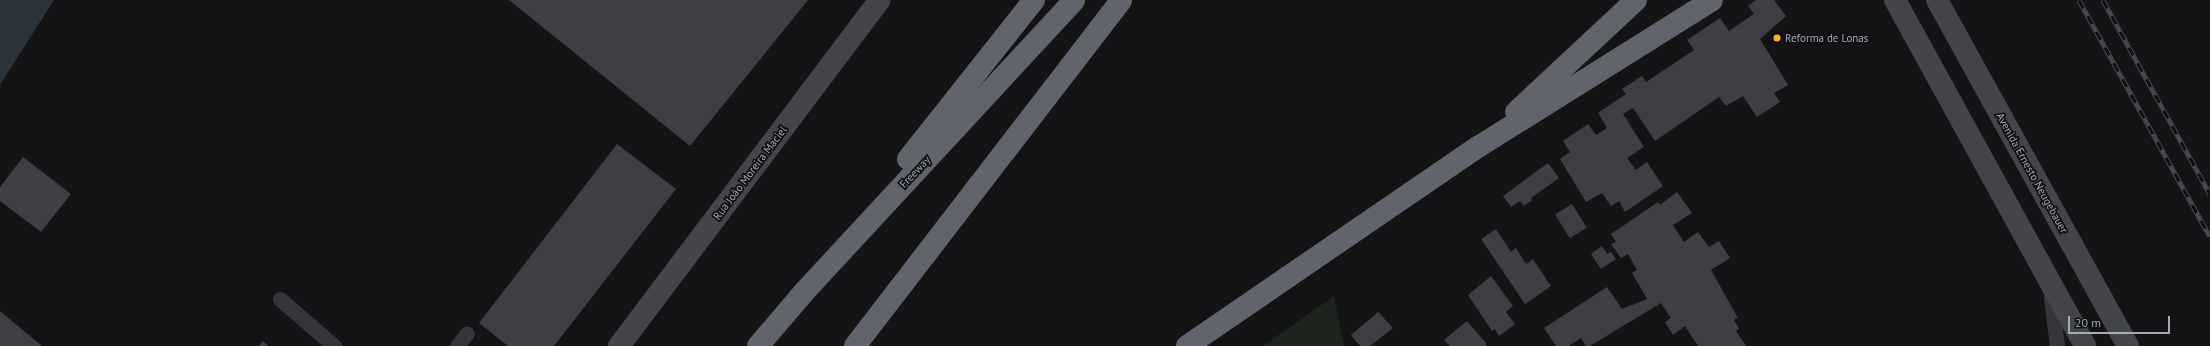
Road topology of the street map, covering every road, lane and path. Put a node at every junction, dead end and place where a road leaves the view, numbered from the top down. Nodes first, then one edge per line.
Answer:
1 (880, 0) edge
2 (1034, 0) edge
3 (1074, 0) edge
4 (1121, 0) edge
5 (1636, 0) edge
6 (1712, 0) edge
7 (1896, 0) edge
8 (1937, 0) edge
9 (1478, 147) junction
10 (2049, 280) junction
11 (804, 291) junction
12 (280, 299) dead end
13 (467, 334) dead end
14 (334, 346) edge
15 (457, 346) edge
16 (619, 346) edge
17 (758, 346) edge
18 (856, 346) edge
19 (1187, 346) edge
20 (2057, 346) edge
21 (2085, 346) edge
22 (2128, 346) edge

1 - 16 main road, Rua João Moreira Maciel
2 - 11 highway
3 - 11 highway, Freeway
4 - 18 highway
5 - 9 highway
6 - 9 highway
7 - 10 main road
8 - 22 main road, Avenida Ernesto Neugebauer
9 - 19 highway
10 - 20 lane
10 - 21 main road
11 - 17 highway, Freeway
12 - 14 lane
13 - 15 lane

